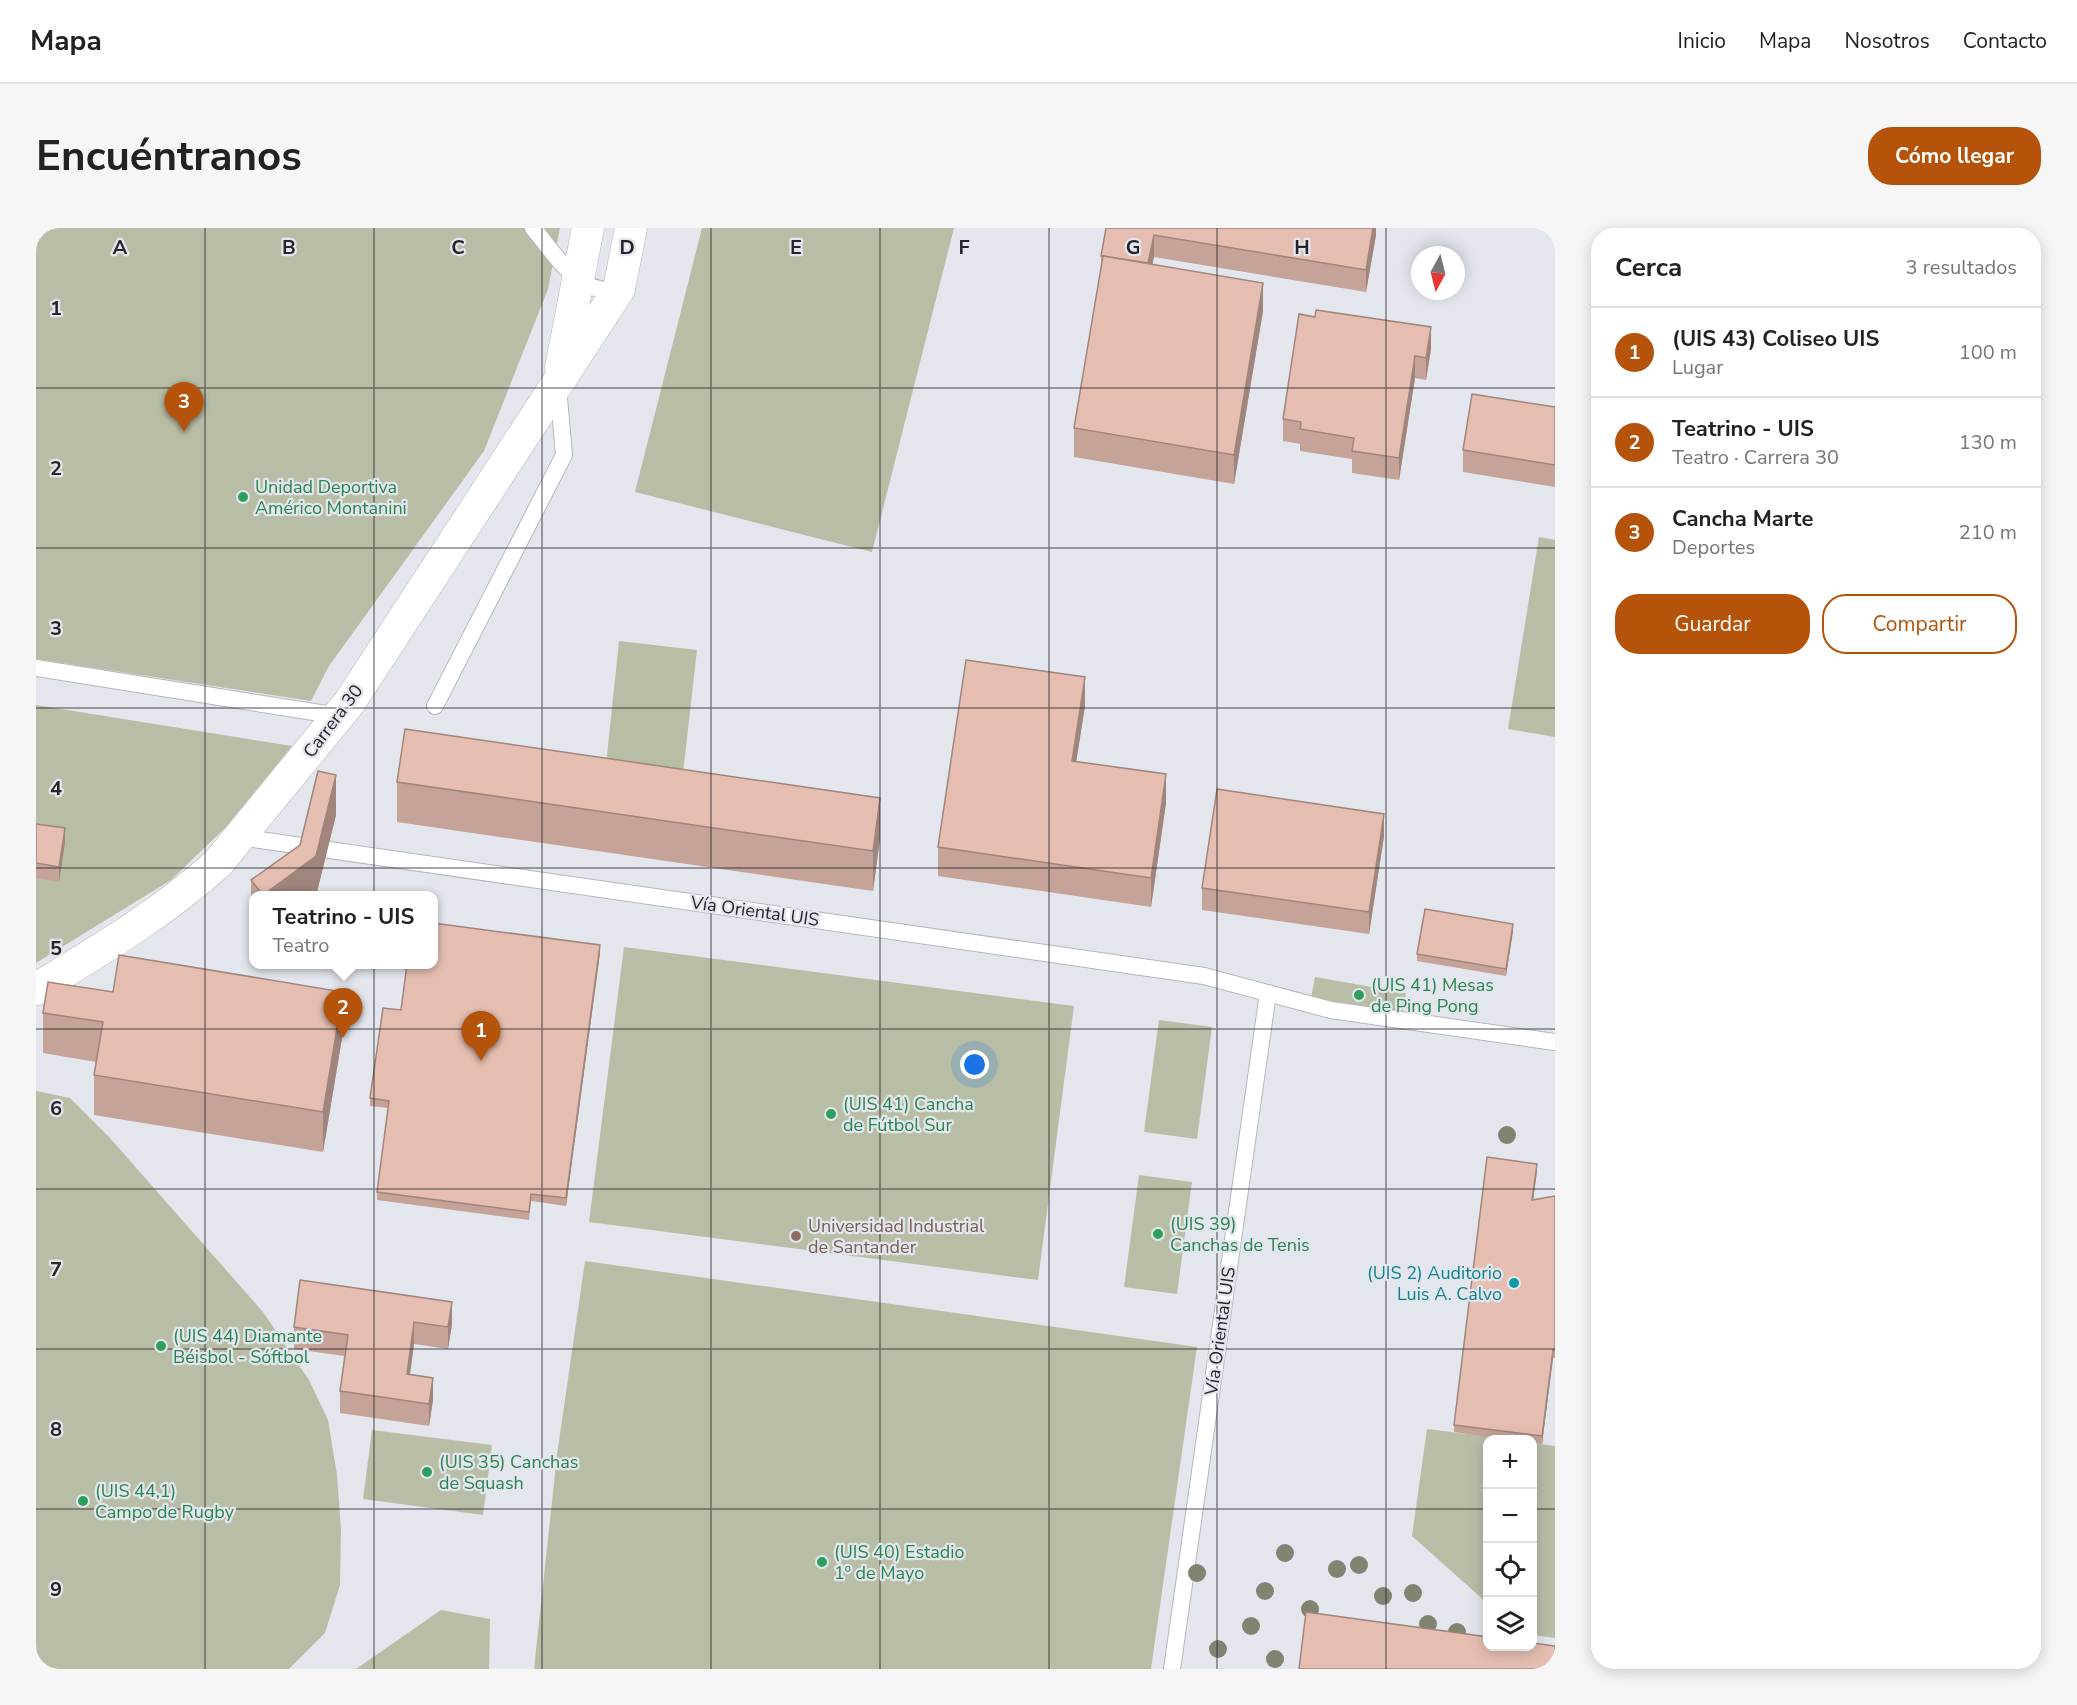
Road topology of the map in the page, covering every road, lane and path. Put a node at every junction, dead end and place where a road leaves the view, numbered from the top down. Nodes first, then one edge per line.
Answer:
1 (533, 228) edge
2 (588, 228) edge
3 (631, 228) edge
4 (578, 281) junction
5 (619, 289) junction
6 (558, 384) junction
7 (36, 668) edge
8 (435, 706) dead end
9 (339, 716) junction
10 (240, 837) junction
11 (36, 989) edge
12 (1268, 993) junction
13 (1555, 1042) edge
14 (1172, 1669) edge

1 - 4 lane
2 - 4 street
3 - 5 street
4 - 5 lane
4 - 6 street
5 - 6 street, Carrera 30
6 - 8 lane
6 - 9 street, Carrera 30
7 - 9 lane
9 - 10 street, Carrera 30
10 - 11 street, Carrera 30
10 - 12 lane, Vía Oriental UIS
12 - 13 lane, Vía Oriental UIS
12 - 14 lane, Vía Oriental UIS

